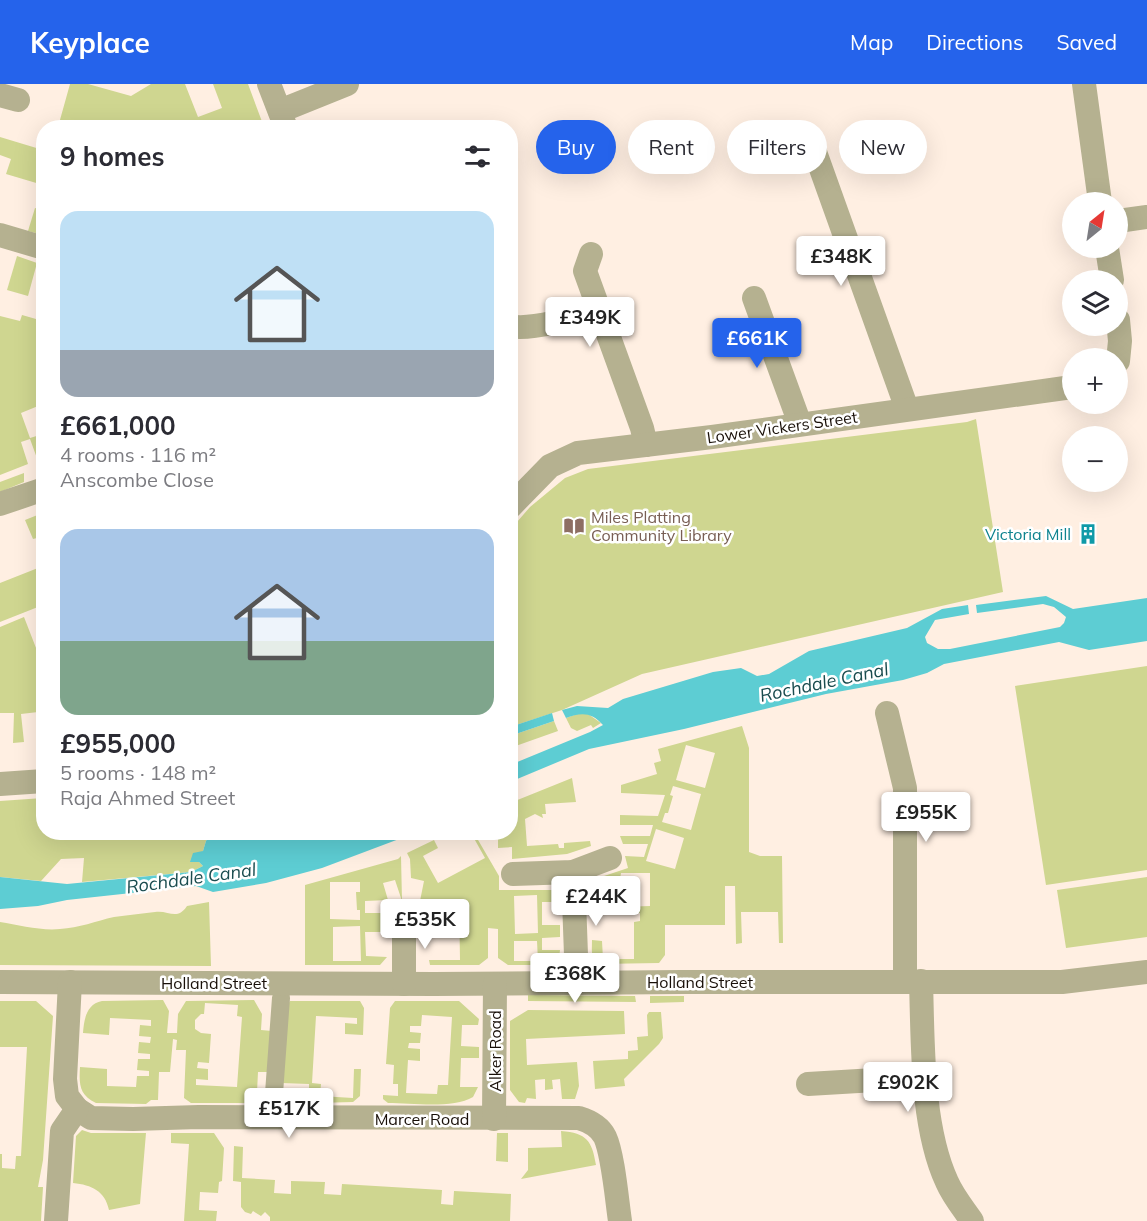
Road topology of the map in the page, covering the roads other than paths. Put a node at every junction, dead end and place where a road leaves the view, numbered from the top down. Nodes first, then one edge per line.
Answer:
1 (269, 84) edge
2 (347, 84) edge
3 (1084, 84) edge
4 (283, 119) edge
5 (822, 174) edge
6 (1099, 192) edge
7 (1147, 217) edge
8 (1128, 220) edge
9 (0, 235) edge
10 (36, 246) edge
11 (591, 254) dead end
12 (754, 298) dead end
13 (598, 310) junction
14 (518, 327) edge
15 (1062, 388) edge
16 (907, 409) junction
17 (800, 424) junction
18 (646, 445) junction
19 (36, 492) edge
20 (518, 499) edge
21 (0, 504) edge
22 (886, 713) dead end
23 (36, 782) edge
24 (0, 784) edge
25 (610, 858) dead end
26 (573, 872) junction
27 (513, 874) dead end
28 (404, 915) dead end
29 (1147, 972) edge
30 (914, 981) junction
31 (0, 982) edge
32 (70, 982) junction
33 (577, 983) junction
34 (404, 984) junction
35 (495, 984) junction
36 (281, 998) dead end
37 (926, 1077) junction
38 (808, 1084) dead end
39 (273, 1107) dead end
40 (77, 1109) junction
41 (494, 1119) junction
42 (57, 1217) edge
43 (620, 1221) edge
44 (972, 1221) edge

1 - 4 street
2 - 4 street
3 - 6 street
5 - 16 street
7 - 8 street
9 - 10 street
11 - 13 street
12 - 17 street
13 - 14 street
13 - 18 street
15 - 16 street, Lower Vickers Street
16 - 17 street, Lower Vickers Street
17 - 18 street, Lower Vickers Street
18 - 20 street, Lower Vickers Street
19 - 21 street
22 - 30 street
23 - 24 street
25 - 26 street
26 - 27 street
26 - 33 street
28 - 34 street
29 - 30 street, Holland Street
30 - 33 street, Holland Street
30 - 37 street
31 - 32 street, Holland Street
32 - 34 street, Holland Street
32 - 40 street
33 - 35 street, Holland Street
34 - 35 street, Holland Street
35 - 41 street, Alker Road
36 - 39 street
37 - 38 street
37 - 44 street
40 - 41 street, Marcer Road
40 - 42 street
41 - 43 street, Marcer Road

